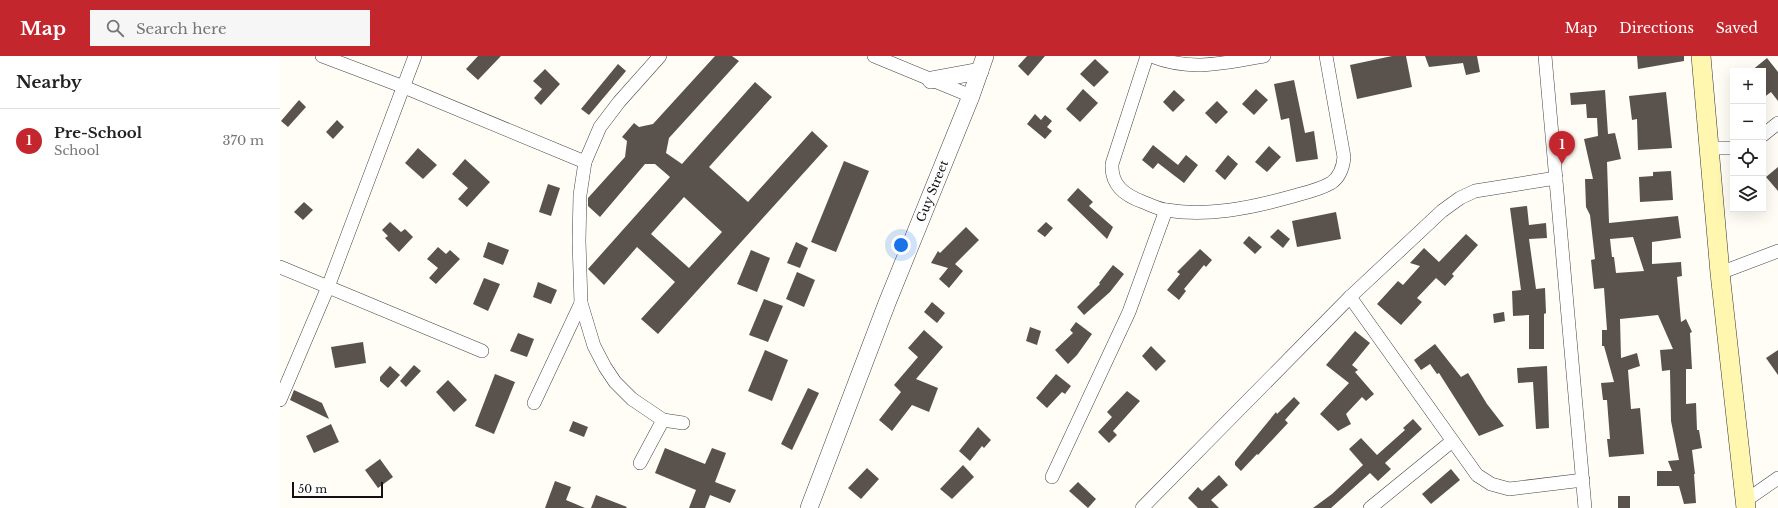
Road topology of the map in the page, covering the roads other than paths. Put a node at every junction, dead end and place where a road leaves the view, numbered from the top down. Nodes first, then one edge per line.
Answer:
1 (322, 56) edge
2 (415, 56) edge
3 (660, 56) edge
4 (874, 56) edge
5 (1147, 56) edge
6 (1151, 56) edge
7 (1264, 56) edge
8 (1326, 56) edge
9 (1544, 56) edge
10 (1701, 56) edge
11 (983, 63) edge
12 (931, 80) junction
13 (404, 86) junction
14 (971, 96) junction
15 (1778, 123) edge
16 (1766, 133) edge
17 (1709, 148) junction
18 (1730, 148) edge
19 (585, 162) junction
20 (1556, 178) junction
21 (1166, 210) junction
22 (1778, 251) edge
23 (280, 267) edge
24 (1720, 273) junction
25 (328, 287) junction
26 (1350, 297) junction
27 (581, 303) junction
28 (482, 351) dead end
29 (280, 400) edge
30 (534, 403) dead end
31 (843, 416) junction
32 (662, 420) junction
33 (683, 423) dead end
34 (1451, 442) junction
35 (640, 463) dead end
36 (1052, 477) dead end
37 (1778, 478) edge
38 (1583, 480) junction
39 (1745, 504) edge
40 (798, 508) edge
41 (809, 508) edge
42 (1142, 508) edge
43 (1370, 508) edge
44 (1585, 508) edge

1 - 13 street
2 - 13 street
3 - 19 street
4 - 12 street
5 - 21 street
6 - 7 street
8 - 21 street
9 - 20 street
10 - 17 main road
11 - 12 street
11 - 14 street, Guy Street
12 - 14 street
13 - 19 street
13 - 25 street
14 - 31 street, Guy Street
15 - 16 street
17 - 18 street
17 - 24 main road
19 - 27 street
20 - 26 street
20 - 38 street
21 - 36 street
22 - 24 street
23 - 25 street
24 - 39 main road
25 - 28 street
25 - 29 street
26 - 34 street
26 - 42 street
27 - 30 street
27 - 32 street
31 - 40 street, Guy Street
31 - 41 street, Guy Street
32 - 33 street
32 - 35 street
34 - 38 street
34 - 43 street
37 - 39 street
38 - 44 street

